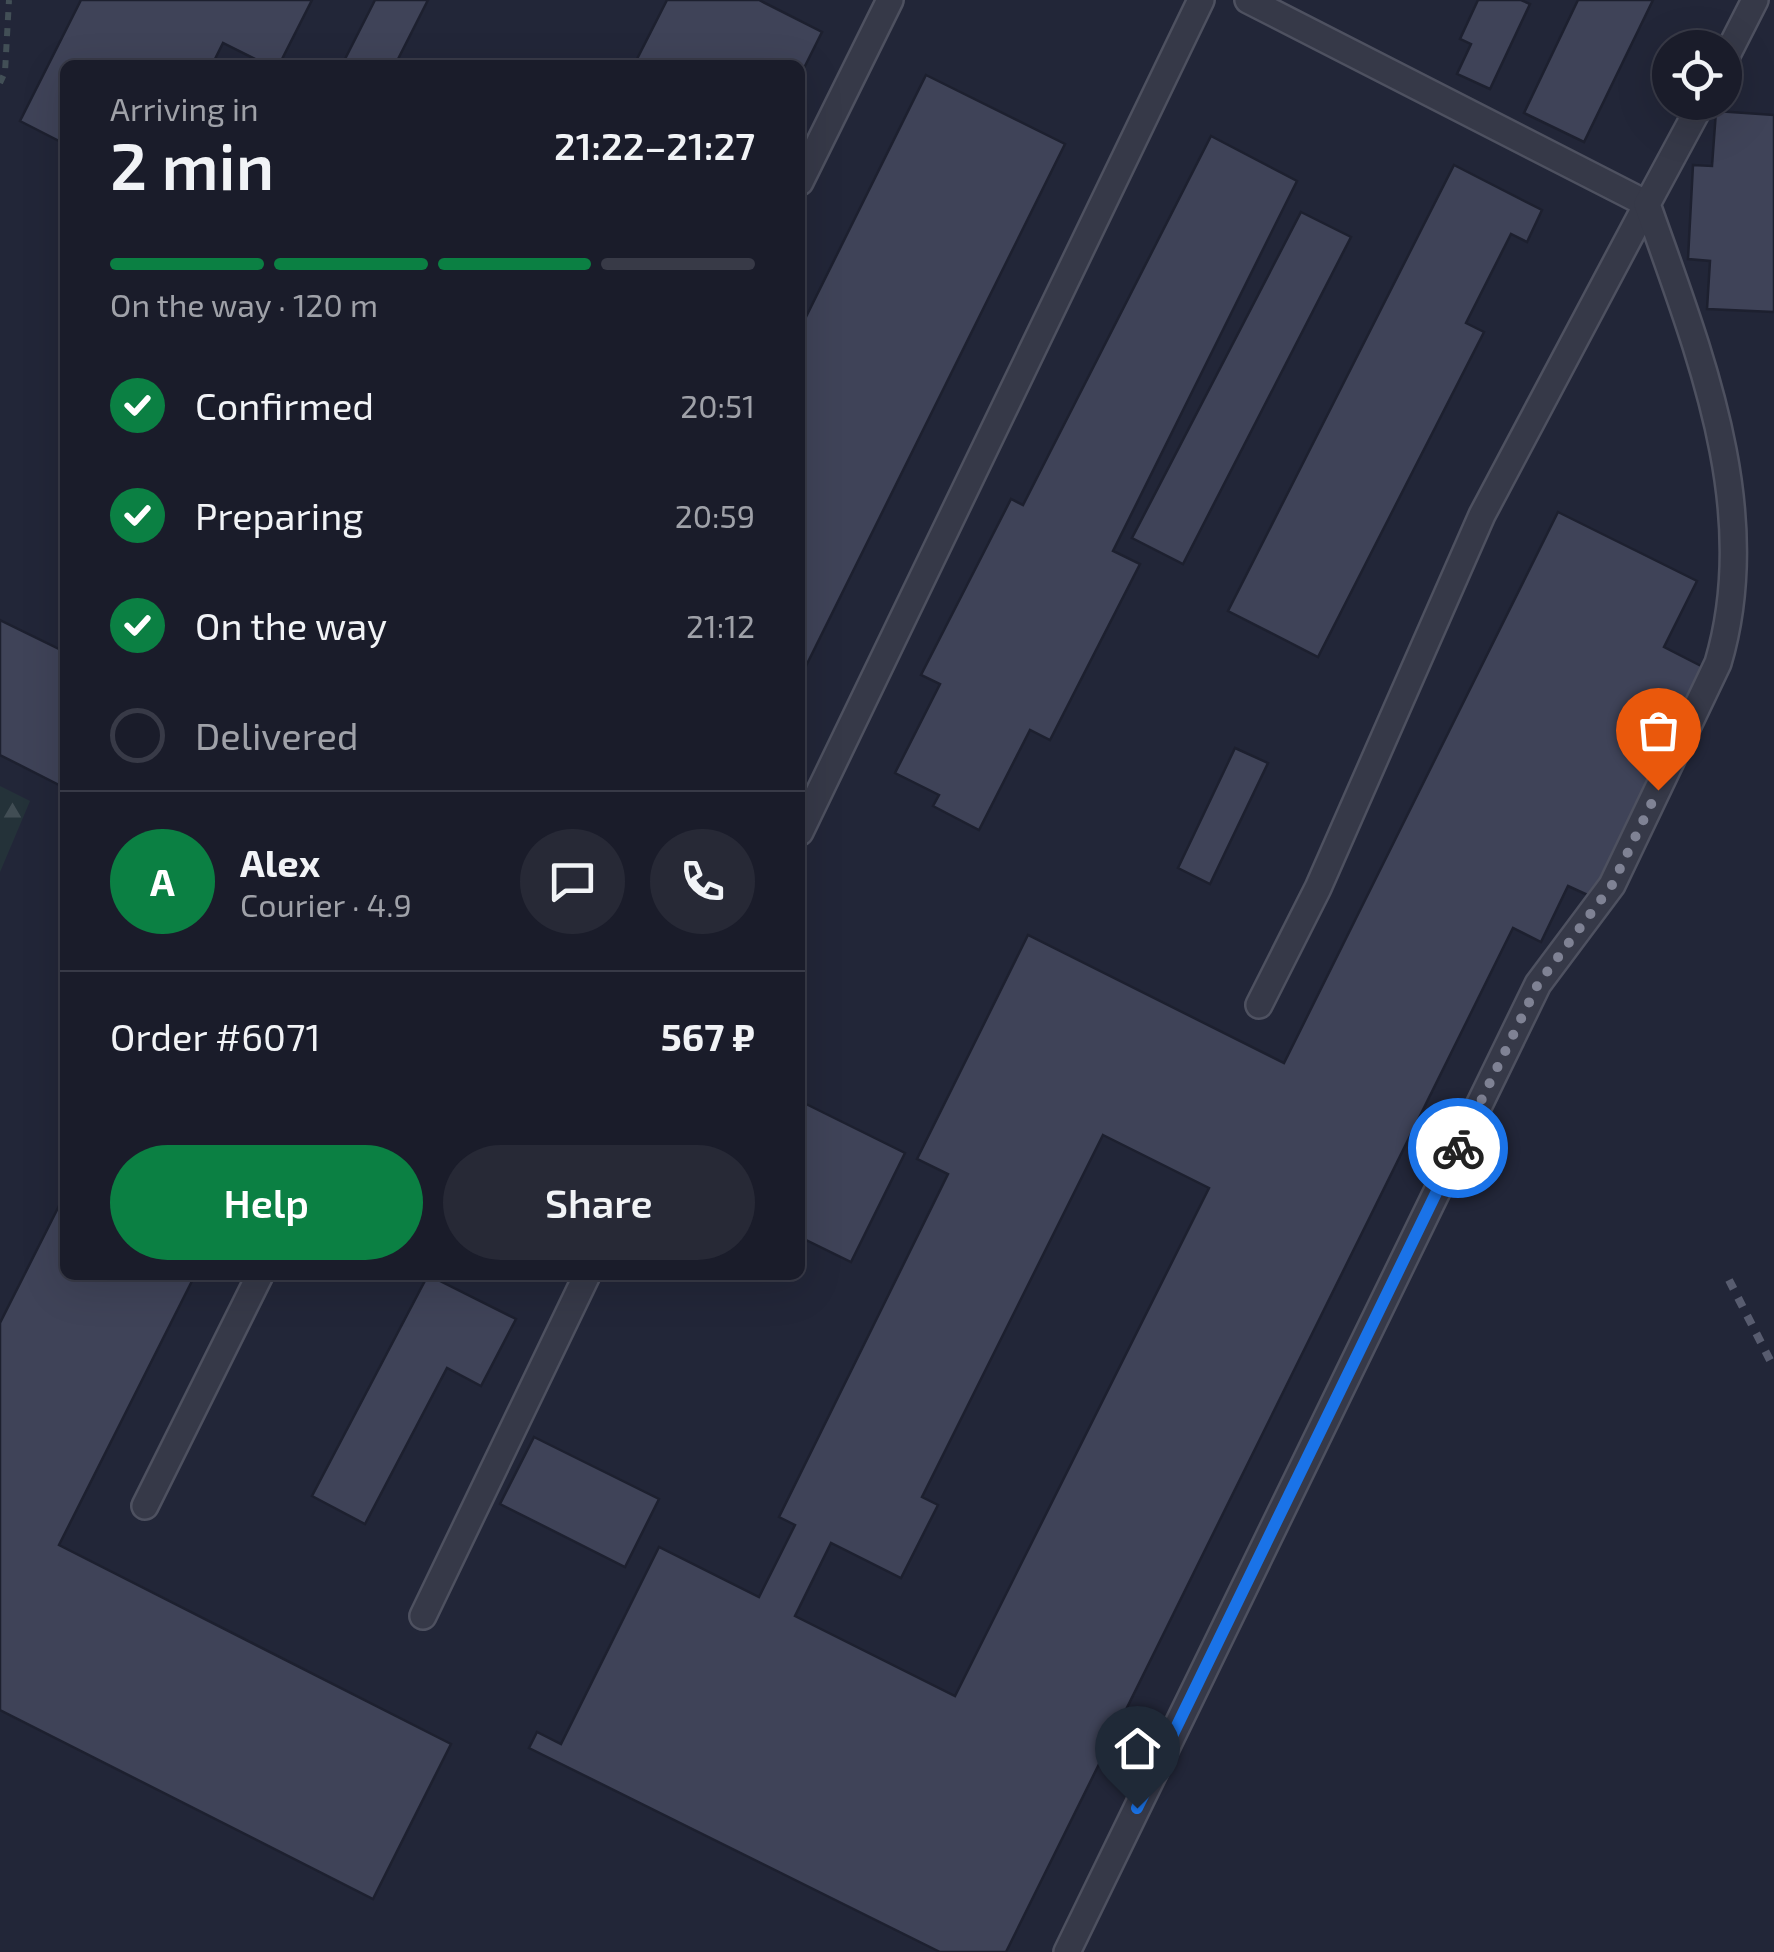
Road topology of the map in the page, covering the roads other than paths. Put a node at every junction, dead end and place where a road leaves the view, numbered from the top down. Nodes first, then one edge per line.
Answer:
1 (890, 0) edge
2 (1200, 0) edge
3 (1248, 0) edge
4 (1755, 0) edge
5 (1740, 30) edge
6 (1692, 120) edge
7 (805, 172) edge
8 (1647, 204) junction
9 (805, 822) edge
10 (1259, 1005) dead end
11 (258, 1280) edge
12 (585, 1280) edge
13 (145, 1506) dead end
14 (423, 1616) dead end
15 (1067, 1952) edge

1 - 7 lane
2 - 9 lane
3 - 8 lane
4 - 5 lane
6 - 8 lane
8 - 10 lane
8 - 15 lane
11 - 13 lane
12 - 14 lane

